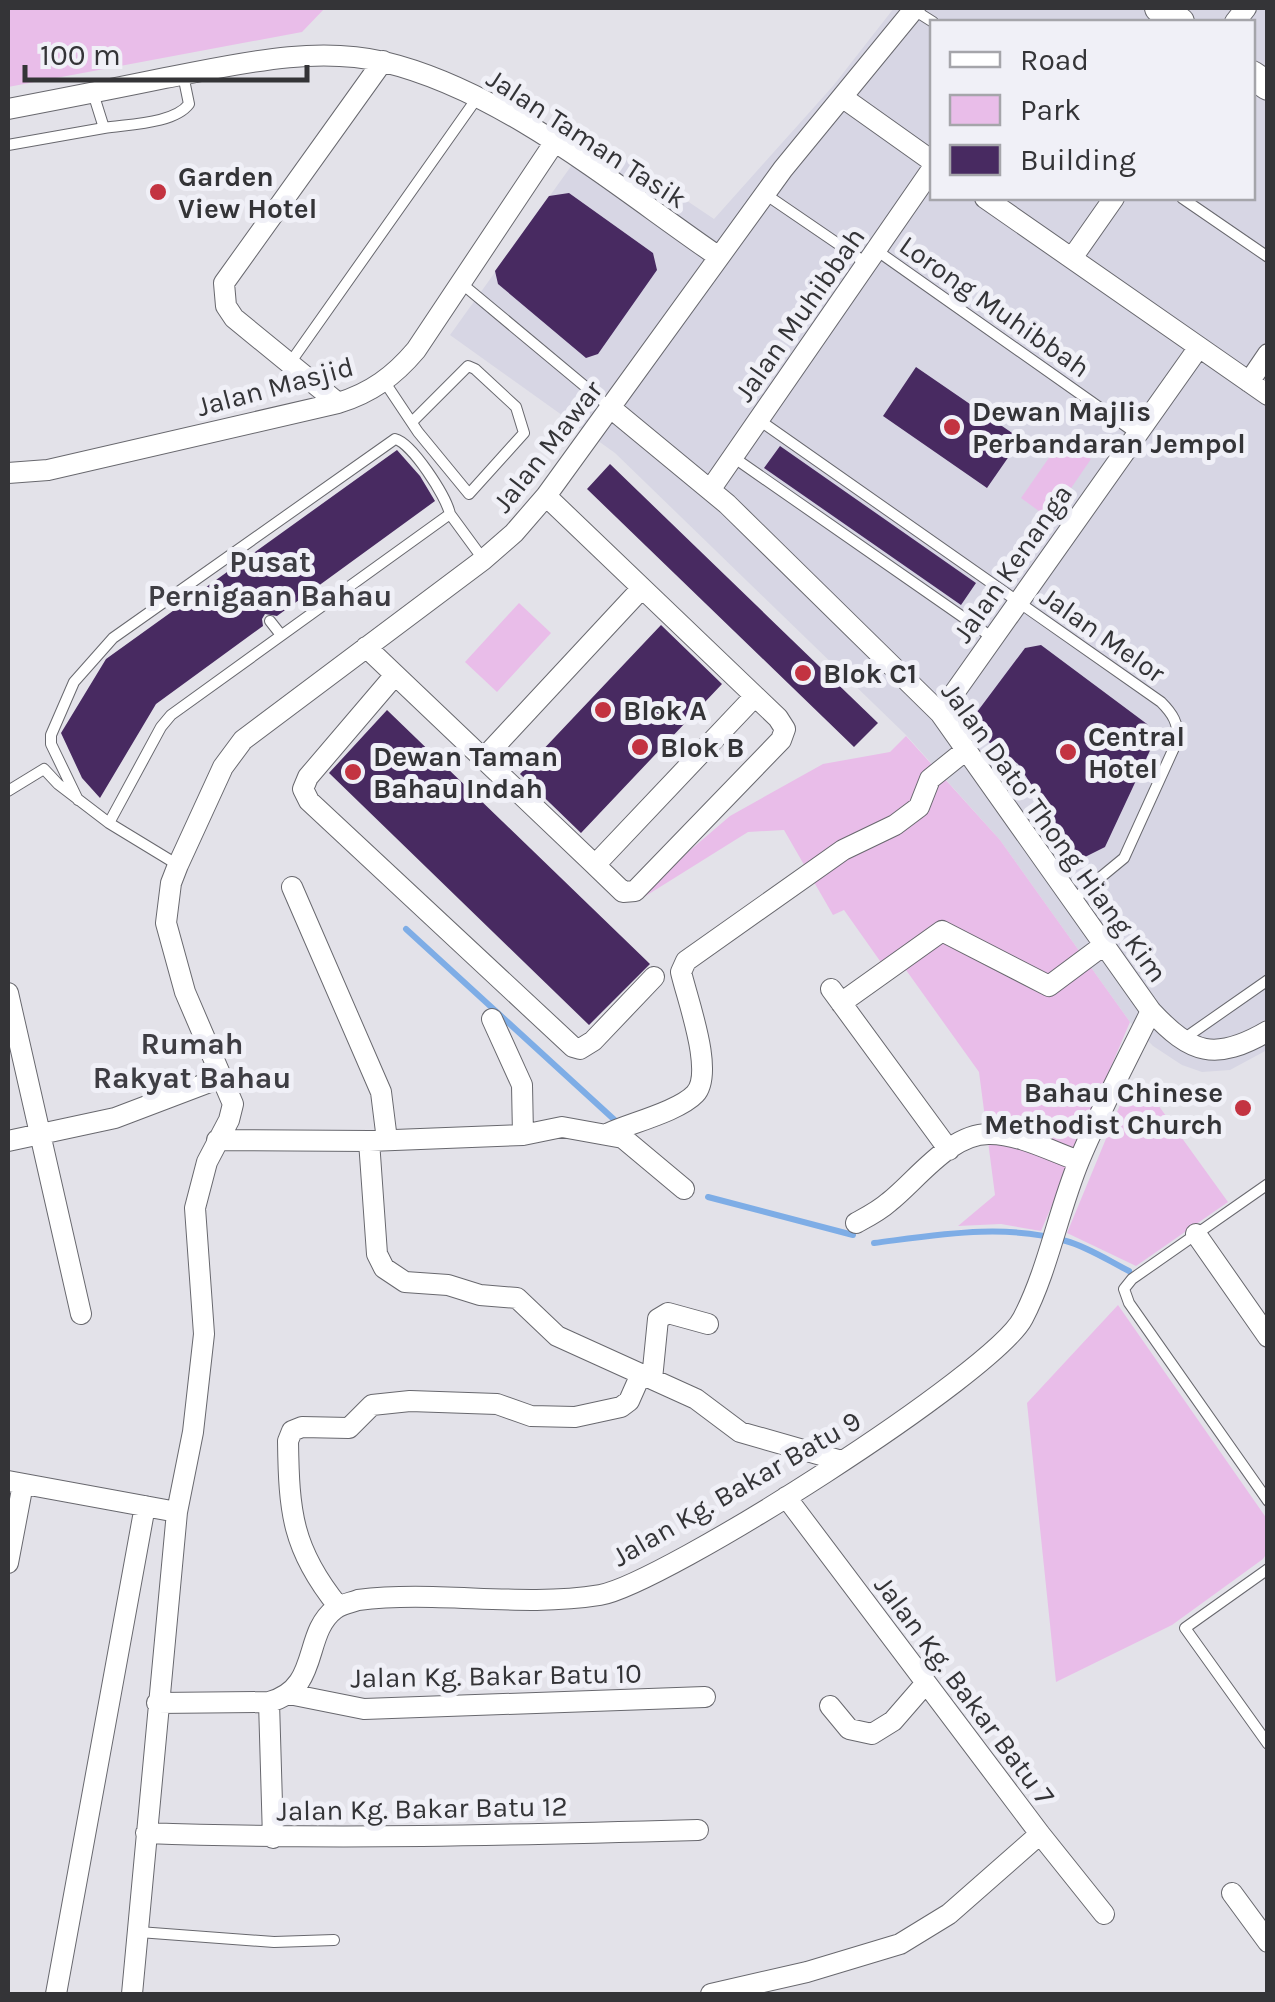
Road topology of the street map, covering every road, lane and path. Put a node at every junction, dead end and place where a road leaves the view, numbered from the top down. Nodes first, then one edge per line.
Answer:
1 (914, 8) edge
2 (382, 62) junction
3 (183, 75) junction
4 (93, 92) junction
5 (842, 97) junction
6 (477, 98) junction
7 (8, 109) edge
8 (104, 128) junction
9 (554, 143) junction
10 (8, 145) edge
11 (930, 159) edge
12 (930, 172) edge
13 (764, 194) junction
14 (988, 200) edge
15 (1113, 200) edge
16 (1185, 200) edge
17 (719, 257) junction
18 (871, 257) junction
19 (1072, 258) junction
20 (1268, 258) edge
21 (460, 283) junction
22 (1199, 347) junction
23 (1268, 354) edge
24 (289, 364) junction
25 (384, 382) junction
26 (1248, 382) junction
27 (1268, 395) edge
28 (338, 404) junction
29 (612, 409) junction
30 (413, 420) junction
31 (759, 420) junction
32 (1138, 434) junction
33 (733, 457) junction
34 (8, 474) edge
35 (710, 490) junction
36 (546, 496) junction
37 (450, 514) junction
38 (484, 560) junction
39 (642, 588) junction
40 (1018, 602) junction
41 (270, 621) dead end
42 (281, 636) junction
43 (993, 638) junction
44 (366, 647) junction
45 (395, 675) junction
46 (755, 696) junction
47 (940, 713) junction
48 (966, 750) junction
49 (483, 759) junction
50 (8, 791) edge
51 (78, 800) junction
52 (109, 823) junction
53 (595, 865) junction
54 (178, 866) junction
55 (292, 887) dead end
56 (1072, 900) junction
57 (1104, 945) junction
58 (654, 977) dead end
59 (1268, 980) edge
60 (8, 993) edge
61 (1150, 1010) junction
62 (492, 1019) dead end
63 (1268, 1031) edge
64 (1182, 1040) junction
65 (223, 1077) junction
66 (618, 1129) junction
67 (40, 1134) junction
68 (522, 1136) junction
69 (217, 1140) junction
70 (8, 1141) edge
71 (378, 1141) junction
72 (949, 1150) junction
73 (1079, 1161) junction
74 (1268, 1184) edge
75 (684, 1189) dead end
76 (856, 1223) dead end
77 (1196, 1234) junction
78 (81, 1314) dead end
79 (708, 1324) dead end
80 (1268, 1337) edge
81 (646, 1376) junction
82 (842, 1460) junction
83 (15, 1482) edge
84 (786, 1497) junction
85 (1268, 1501) edge
86 (145, 1506) junction
87 (177, 1512) junction
88 (8, 1562) edge
89 (1268, 1569) edge
90 (338, 1606) junction
91 (926, 1682) junction
92 (290, 1694) junction
93 (706, 1698) dead end
94 (269, 1702) junction
95 (157, 1704) junction
96 (830, 1706) dead end
97 (1268, 1744) edge
98 (698, 1830) dead end
99 (146, 1833) junction
100 (1040, 1834) junction
101 (273, 1838) junction
102 (1232, 1893) dead end
103 (1104, 1914) dead end
104 (138, 1932) junction
105 (334, 1940) dead end
106 (1268, 1942) edge
107 (56, 1994) edge
108 (132, 1994) edge
109 (712, 1994) edge

1 - 5 street, Jalan Mawar
2 - 3 street, Jalan Taman Tasik
2 - 6 street, Jalan Taman Tasik
2 - 24 street
3 - 4 street, Jalan Taman Tasik
3 - 8 lane
4 - 7 street, Jalan Taman Tasik
4 - 8 lane
5 - 11 street
5 - 13 street, Jalan Mawar
6 - 9 street, Jalan Taman Tasik
6 - 24 lane
8 - 10 lane
9 - 17 street, Jalan Taman Tasik
9 - 21 street, Jalan Masjid
12 - 18 street, Jalan Muhibbah
13 - 17 street, Jalan Mawar
13 - 18 lane, Lorong Muhibbah
14 - 19 street
15 - 19 street
16 - 20 lane
17 - 29 street, Jalan Mawar
18 - 31 street, Jalan Muhibbah
18 - 32 lane, Lorong Muhibbah
19 - 22 street
21 - 25 street, Jalan Masjid
21 - 29 lane
22 - 26 street
22 - 32 street, Jalan Kenanga
23 - 26 street
24 - 28 street
25 - 28 street, Jalan Masjid
25 - 30 lane
26 - 27 street
28 - 34 street, Jalan Masjid
29 - 35 street, Jalan Dato' Thong Hiang Kim
29 - 36 street, Jalan Mawar
30 - 30 lane
31 - 33 street, Jalan Muhibbah
31 - 40 lane
32 - 40 street, Jalan Kenanga
33 - 35 street, Jalan Muhibbah
33 - 43 lane
35 - 47 street, Jalan Dato' Thong Hiang Kim
36 - 38 street, Jalan Mawar
36 - 39 street
37 - 38 lane
37 - 42 lane
37 - 51 lane
38 - 44 street, Jalan Mawar
39 - 46 street
39 - 49 street
40 - 43 street, Jalan Kenanga
40 - 56 lane, Jalan Melor
41 - 42 lane
42 - 52 lane
43 - 47 street, Jalan Kenanga
44 - 45 street
44 - 54 street, Jalan Mawar
45 - 49 street
45 - 58 street
46 - 53 street
46 - 53 street
47 - 48 street, Jalan Dato' Thong Hiang Kim
48 - 56 street, Jalan Dato' Thong Hiang Kim
48 - 66 street
49 - 53 street
50 - 51 lane
51 - 52 lane
52 - 54 lane
54 - 65 street, Jalan Mawar
55 - 71 street
56 - 57 street, Jalan Dato' Thong Hiang Kim
57 - 61 street, Jalan Dato' Thong Hiang Kim
57 - 72 street
59 - 64 lane
60 - 67 street
61 - 64 street, Jalan Dato' Thong Hiang Kim
61 - 73 street, Jalan Kg. Bakar Batu 9
62 - 68 street
63 - 64 street
65 - 67 street
65 - 69 street, Jalan Mawar
66 - 68 street
66 - 75 street
67 - 70 street
67 - 78 street
68 - 71 street
69 - 71 street
69 - 87 street, Jalan Mawar
71 - 81 street
72 - 73 street
72 - 76 street
73 - 82 street, Jalan Kg. Bakar Batu 9
74 - 77 lane
77 - 80 street
77 - 85 lane
79 - 81 street
81 - 82 street
81 - 90 street
82 - 84 street, Jalan Kg. Bakar Batu 9
83 - 86 street
83 - 88 street
84 - 90 street, Jalan Kg. Bakar Batu 9
84 - 91 street, Jalan Kg. Bakar Batu 7
86 - 87 street
86 - 107 street
87 - 95 street, Jalan Mawar
89 - 97 lane
90 - 92 street
91 - 96 street
91 - 100 street, Jalan Kg. Bakar Batu 7
92 - 93 street, Jalan Kg. Bakar Batu 10
92 - 94 street
94 - 95 street
94 - 101 street
95 - 99 street, Jalan Mawar
98 - 101 street, Jalan Kg. Bakar Batu 12
99 - 101 street, Jalan Kg. Bakar Batu 12
99 - 104 street, Jalan Mawar
100 - 103 street, Jalan Kg. Bakar Batu 7
100 - 109 street
102 - 106 street
104 - 105 lane
104 - 108 street, Jalan Mawar

